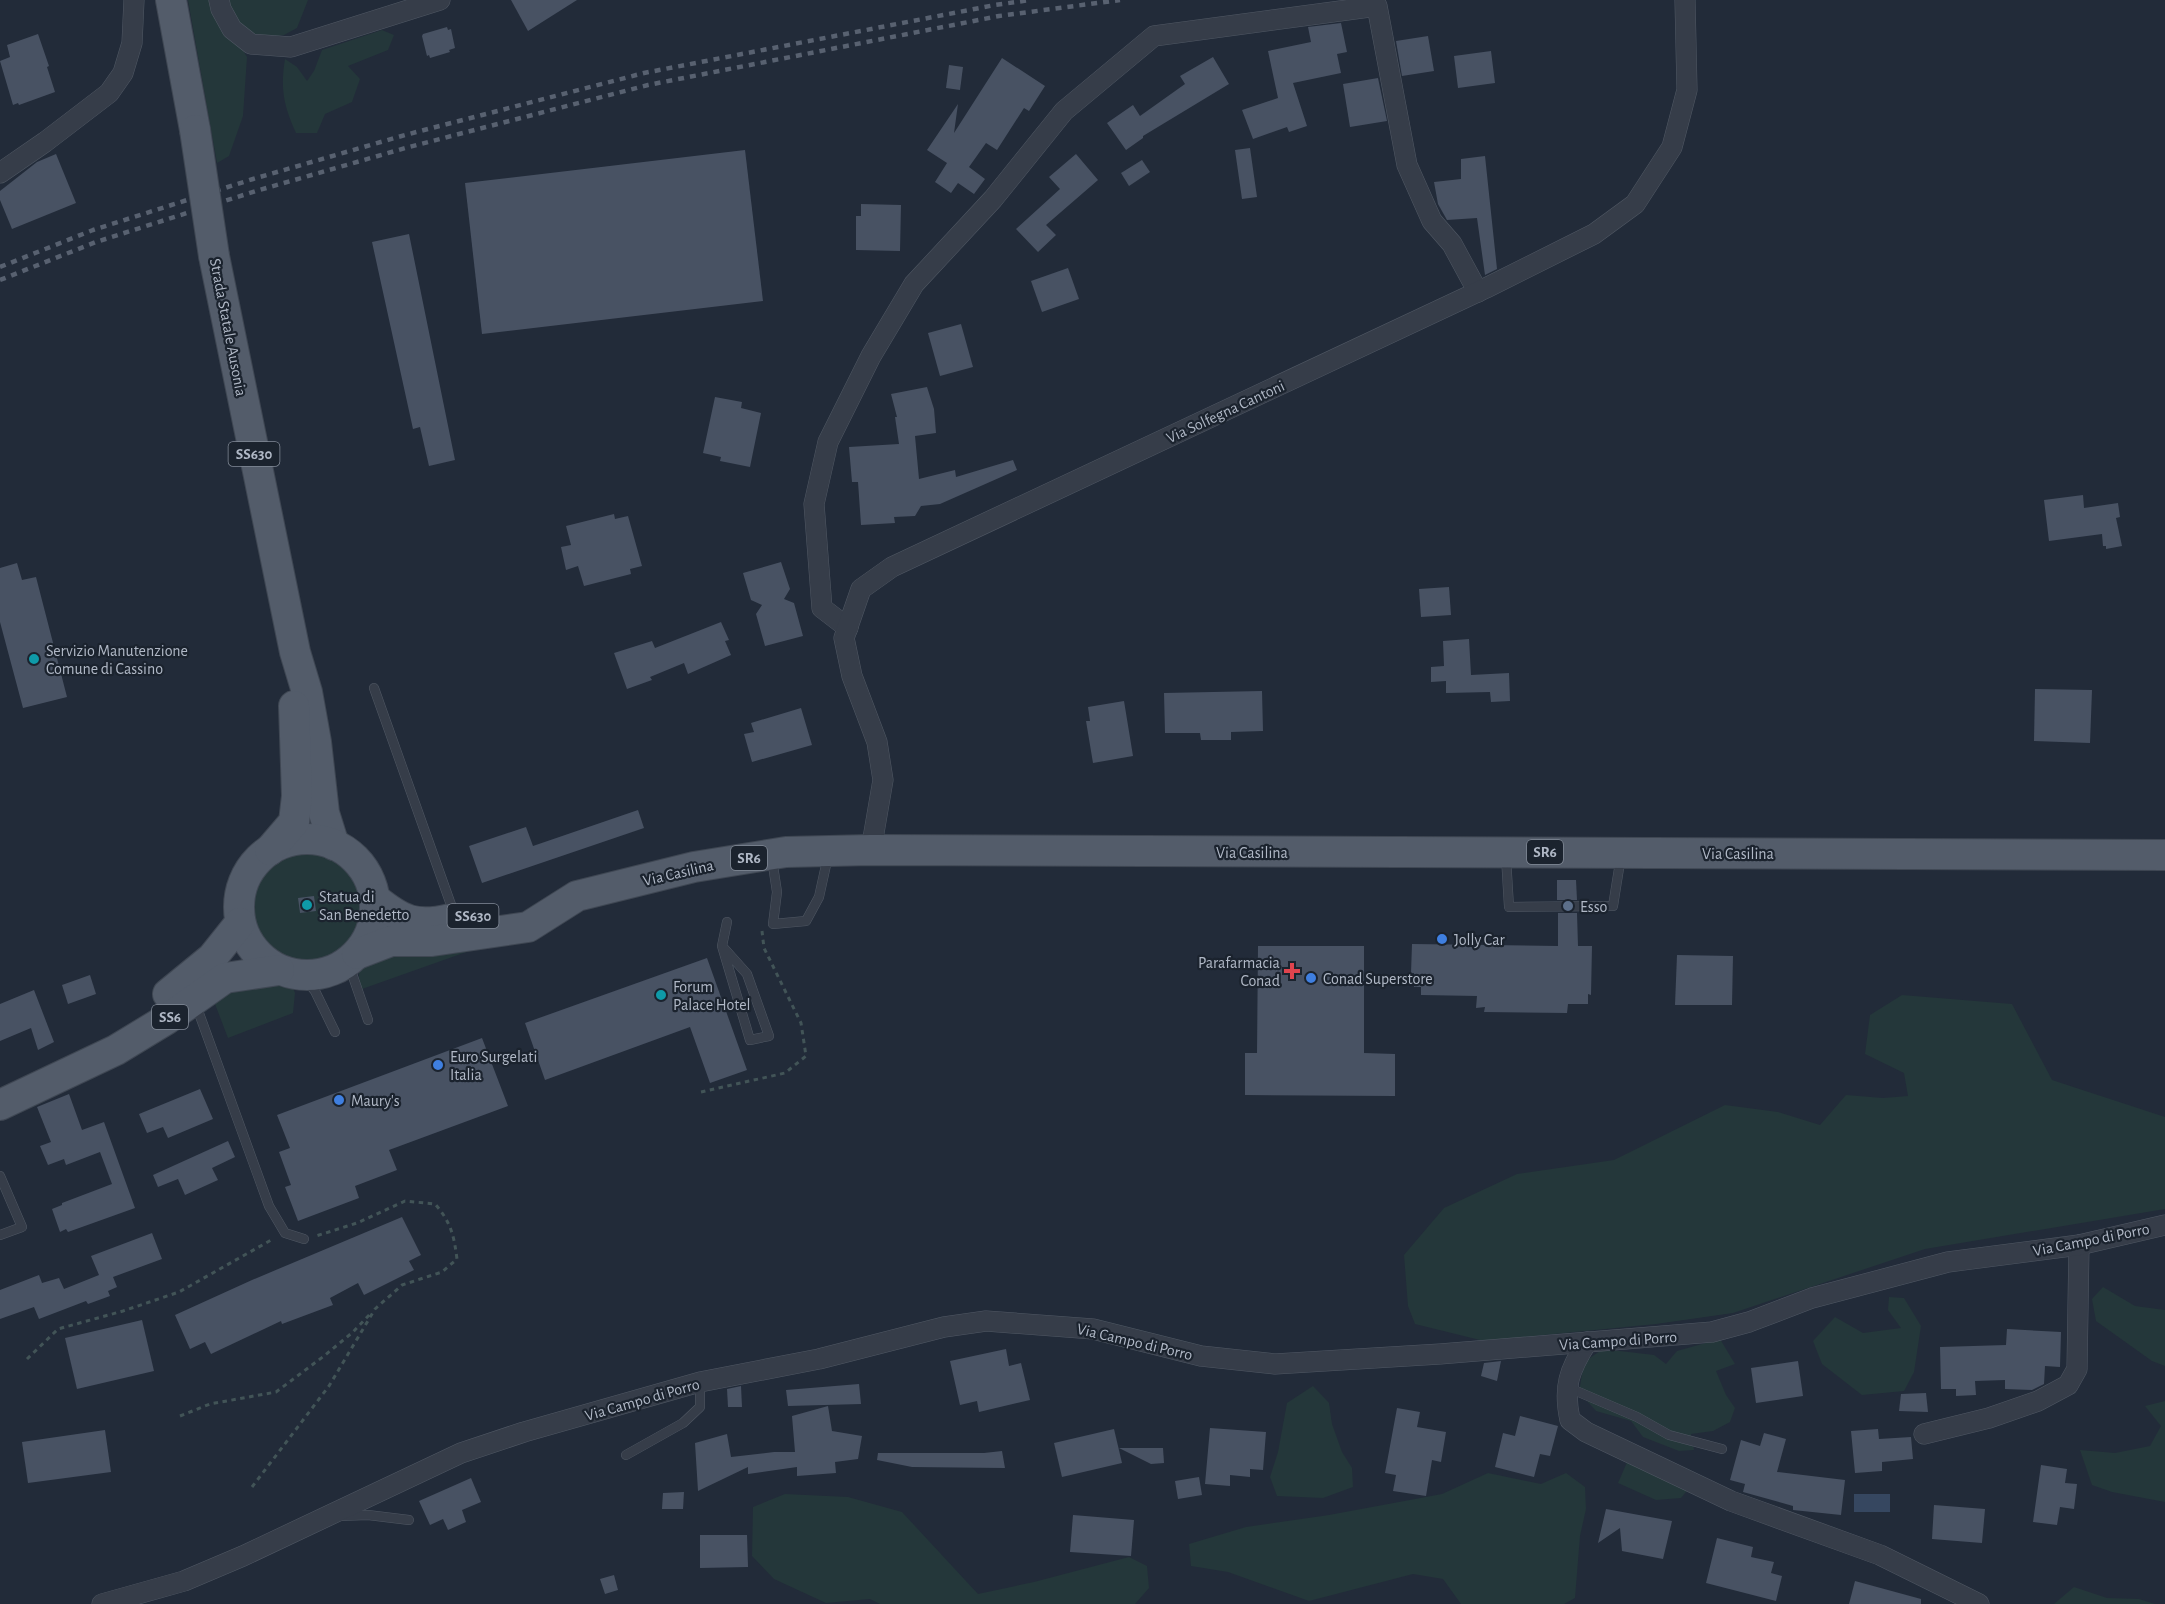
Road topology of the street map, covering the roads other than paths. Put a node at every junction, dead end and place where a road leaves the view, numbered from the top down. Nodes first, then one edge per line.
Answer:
1 (134, 0) edge
2 (171, 0) edge
3 (219, 0) edge
4 (440, 0) edge
5 (1685, 0) edge
6 (0, 173) edge
7 (1478, 292) junction
8 (848, 627) junction
9 (295, 652) junction
10 (375, 688) dead end
11 (334, 845) junction
12 (270, 850) junction
13 (871, 850) junction
14 (829, 851) junction
15 (1505, 852) junction
16 (1621, 852) junction
17 (771, 854) junction
18 (2165, 855) edge
19 (577, 896) junction
20 (375, 899) junction
21 (456, 918) junction
22 (727, 922) dead end
23 (240, 923) junction
24 (722, 946) junction
25 (352, 958) junction
26 (290, 972) junction
27 (195, 1000) junction
28 (368, 1020) dead end
29 (335, 1032) dead end
30 (62, 1076) junction
31 (0, 1105) edge
32 (0, 1176) edge
33 (2165, 1225) edge
34 (0, 1235) edge
35 (304, 1239) road end
36 (2079, 1245) junction
37 (1587, 1342) junction
38 (700, 1382) junction
39 (1567, 1387) junction
40 (1924, 1434) dead end
41 (1722, 1449) dead end
42 (626, 1455) dead end
43 (330, 1516) junction
44 (408, 1520) dead end
45 (102, 1604) edge
46 (1979, 1604) edge

1 - 6 street
2 - 9 main road, Strada Statale Ausonia / SS630, bridge
3 - 4 street
5 - 7 street, Via Solfegna Cantoni
7 - 8 street, Via Solfegna Cantoni
7 - 8 street
8 - 13 street, Via Solfegna Cantoni
9 - 11 main road, Strada Statale Ausonia / SS630
9 - 12 main road, Strada Statale Ausonia / SS630
10 - 21 lane
11 - 12 main road
11 - 20 main road
12 - 23 main road
13 - 14 main road, Via Casilina / SR6
13 - 15 main road, Via Casilina / SR6
14 - 17 main road, Via Casilina / SR6
14 - 17 lane
15 - 16 main road, Via Casilina / SR6
15 - 16 lane
16 - 18 main road, Via Casilina / SR6
17 - 19 main road, Via Casilina / SR6
19 - 21 main road, SS630
19 - 25 main road, Via Casilina / SR6
20 - 21 main road, SS630
20 - 25 main road
22 - 24 lane
23 - 26 main road
23 - 30 main road, SS6
24 - 24 lane
25 - 26 main road
25 - 28 lane
26 - 27 main road, SS6
26 - 29 lane
27 - 30 main road, SS6
27 - 35 lane
30 - 31 main road, SS6
32 - 34 lane
33 - 36 street, Via Campo di Porro
36 - 37 street, Via Campo di Porro
36 - 40 street
37 - 38 street, Via Campo di Porro
37 - 39 street
38 - 42 lane
38 - 43 street, Via Campo di Porro
39 - 41 lane
39 - 46 street
43 - 44 lane
43 - 45 street, Via Campo di Porro

